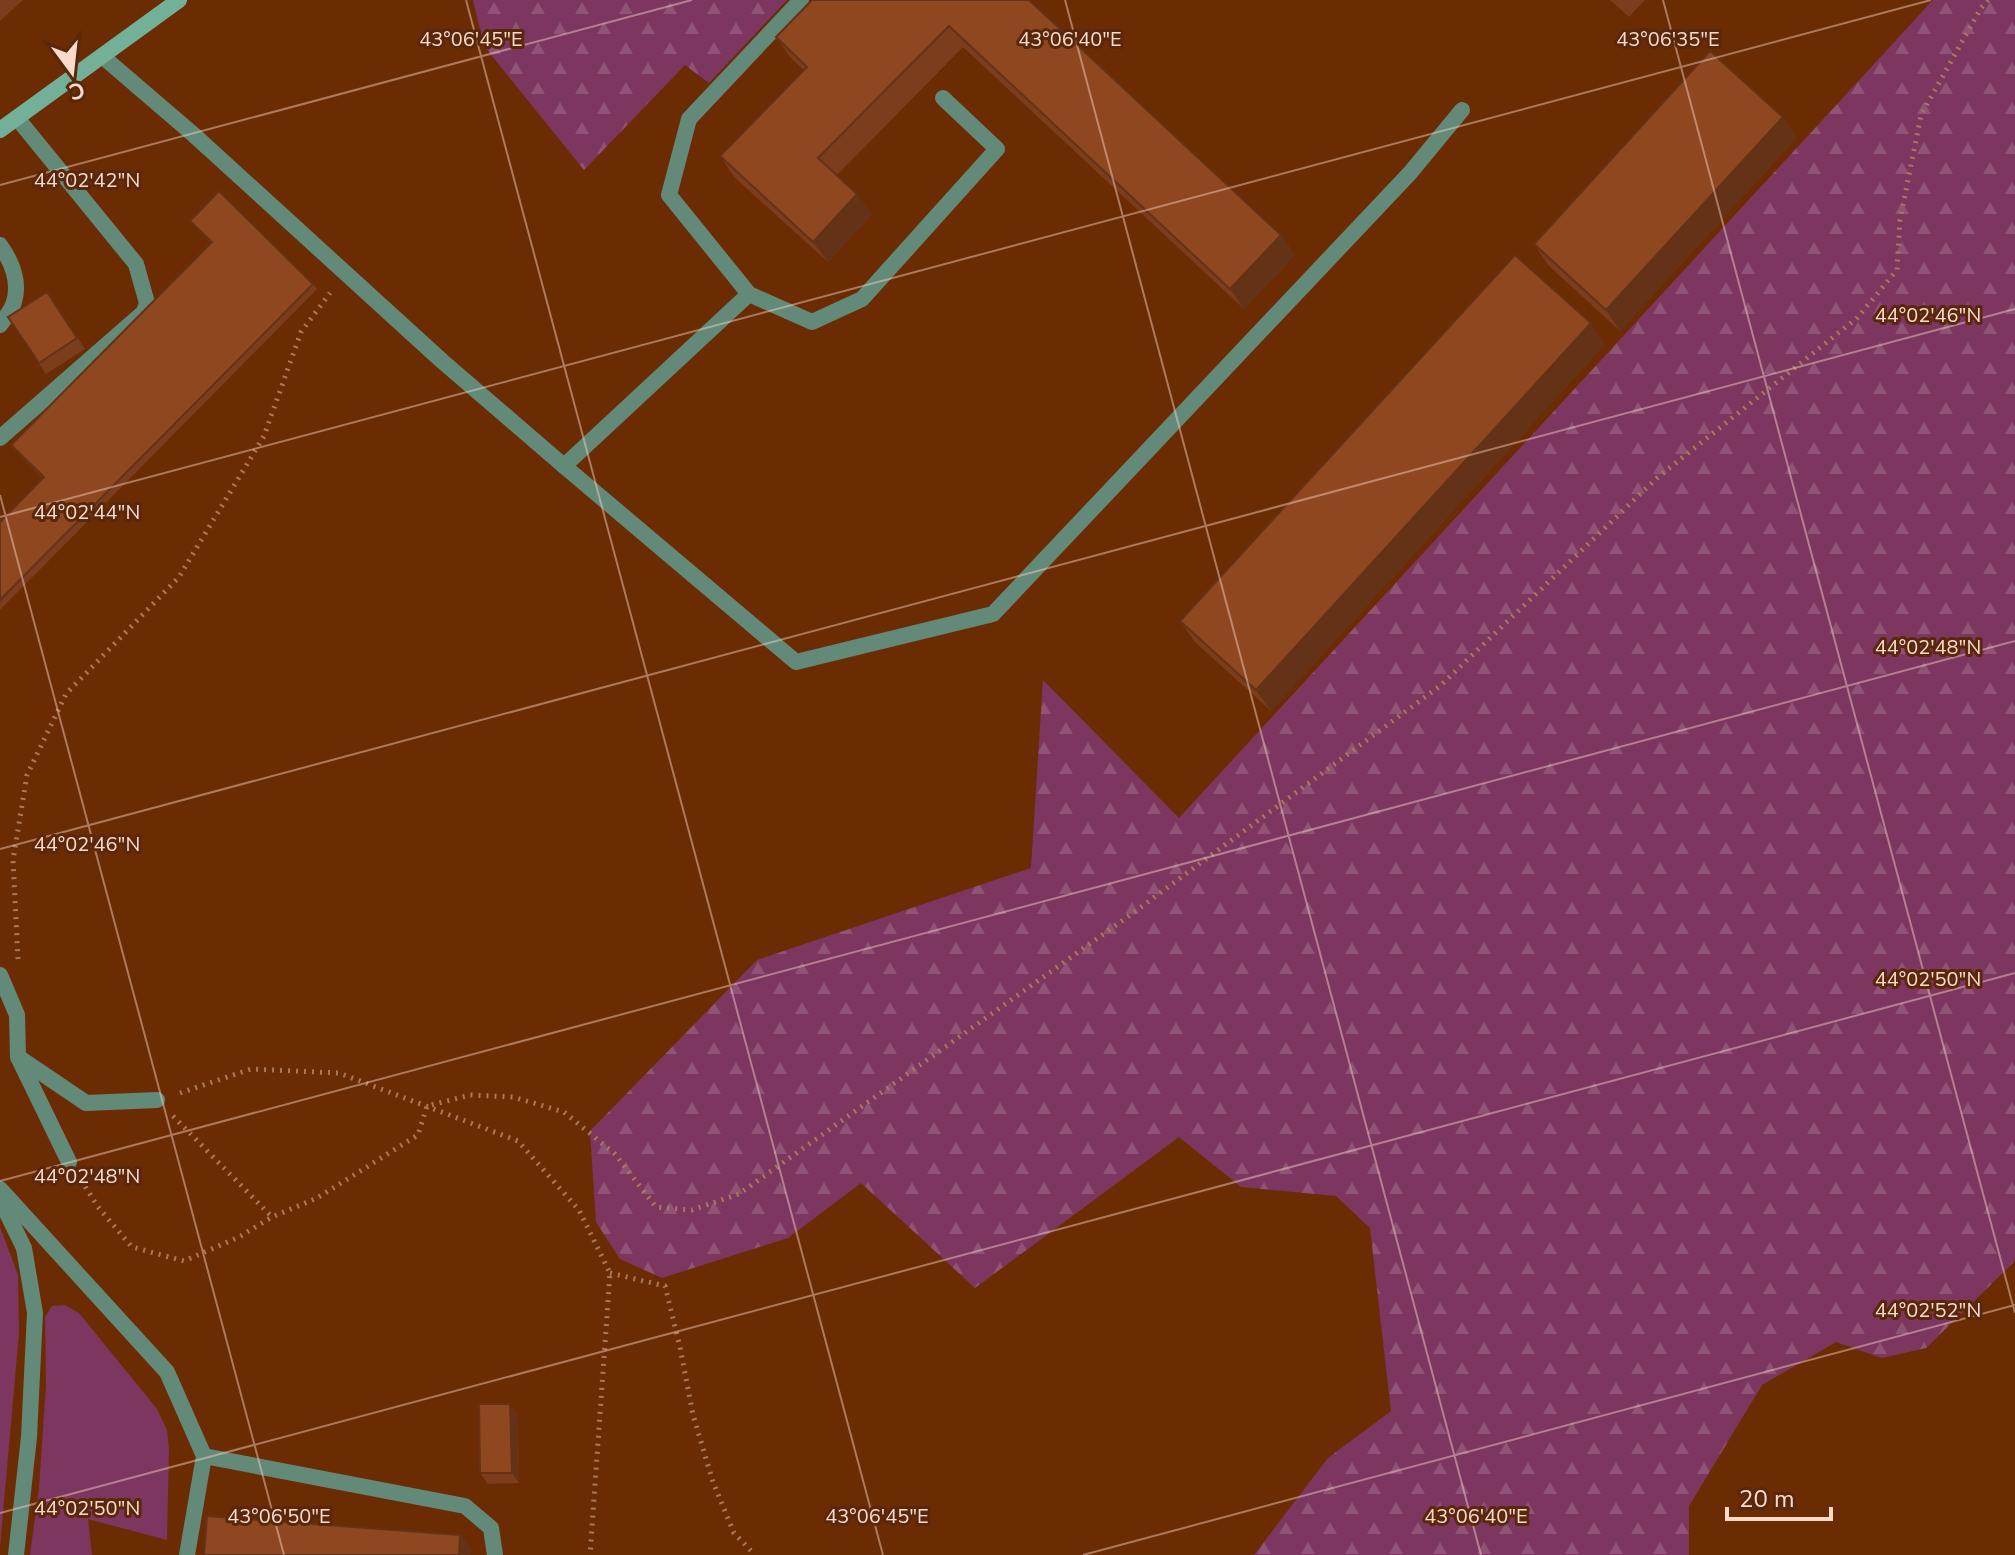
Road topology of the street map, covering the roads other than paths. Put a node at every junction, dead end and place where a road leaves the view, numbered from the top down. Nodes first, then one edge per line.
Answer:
1 (179, 0) edge
2 (801, 0) edge
3 (102, 56) junction
4 (943, 98) dead end
5 (1462, 110) dead end
6 (17, 118) junction
7 (0, 130) edge
8 (0, 245) edge
9 (749, 294) junction
10 (0, 325) edge
11 (0, 438) edge
12 (564, 466) junction
13 (3, 983) edge
14 (18, 1057) junction
15 (157, 1100) road end
16 (69, 1162) road end
17 (0, 1189) edge
18 (0, 1199) edge
19 (204, 1456) junction
20 (16, 1555) edge
21 (187, 1555) edge
22 (495, 1555) edge

1 - 3 main road
2 - 9 lane
3 - 6 main road
3 - 12 lane
4 - 9 lane
5 - 12 lane
6 - 7 main road
6 - 11 lane
8 - 10 lane
9 - 12 lane
13 - 14 lane
14 - 15 lane
14 - 16 lane
17 - 19 lane
18 - 20 lane
19 - 21 lane
19 - 22 lane

